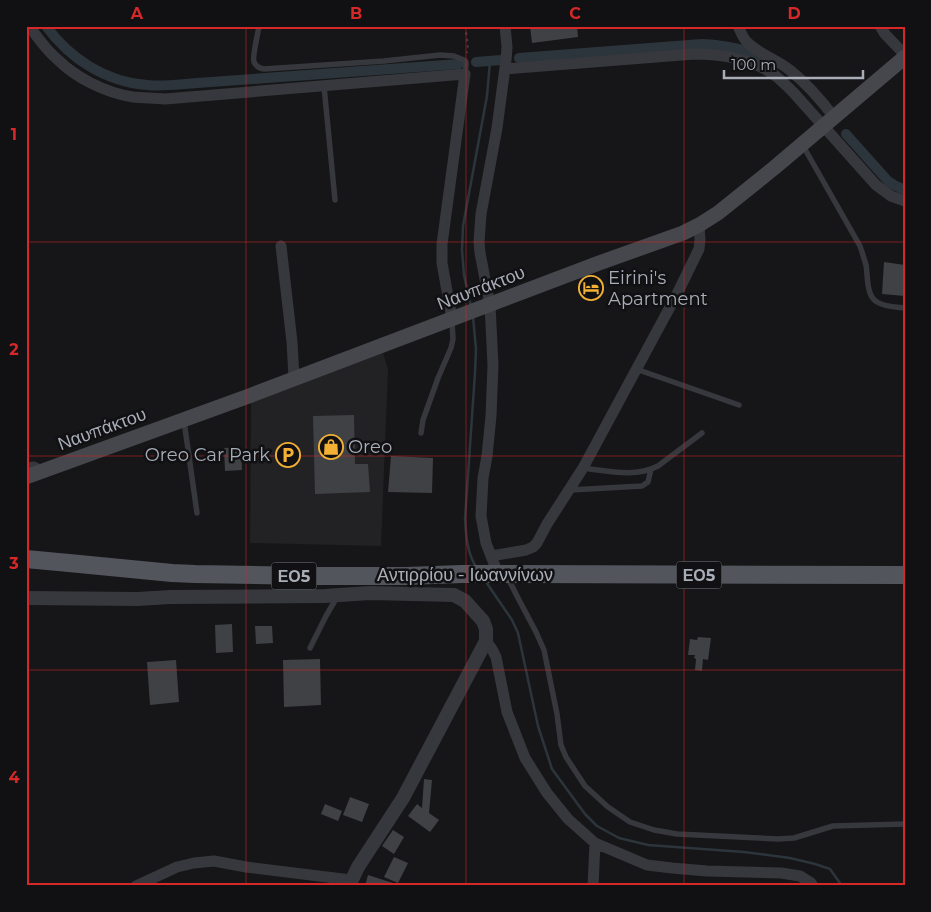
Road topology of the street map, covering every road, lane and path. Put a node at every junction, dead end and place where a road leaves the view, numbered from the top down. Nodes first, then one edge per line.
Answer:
1 (29, 26) edge
2 (259, 26) edge
3 (465, 26) edge
4 (505, 26) edge
5 (738, 26) edge
6 (880, 26) edge
7 (905, 56) edge
8 (466, 62) junction
9 (505, 68) junction
10 (465, 74) junction
11 (324, 86) junction
12 (828, 122) junction
13 (802, 144) junction
14 (335, 200) dead end
15 (905, 201) edge
16 (699, 225) junction
17 (281, 246) dead end
18 (487, 306) junction
19 (905, 308) edge
20 (458, 317) junction
21 (636, 369) junction
22 (294, 378) junction
23 (739, 405) dead end
24 (184, 419) junction
25 (421, 433) dead end
26 (702, 434) dead end
27 (26, 468) edge
28 (583, 468) junction
29 (651, 469) junction
30 (42, 471) junction
31 (26, 477) edge
32 (569, 490) junction
33 (197, 513) dead end
34 (491, 556) junction
35 (26, 560) edge
36 (458, 574) junction
37 (499, 574) junction
38 (905, 575) edge
39 (338, 595) junction
40 (454, 595) junction
41 (26, 598) edge
42 (486, 641) junction
43 (310, 648) dead end
44 (905, 824) edge
45 (595, 843) junction
46 (350, 883) edge
47 (136, 886) edge
48 (593, 886) edge
49 (814, 886) edge

1 - 11 street
2 - 8 lane
3 - 8 path
4 - 9 street
5 - 12 street
6 - 7 street
7 - 12 main road, Ναυπάκτου
8 - 10 lane
9 - 12 street
9 - 18 street
10 - 11 street
10 - 20 street
11 - 14 lane
12 - 13 main road, Ναυπάκτου
12 - 15 street
13 - 16 main road, Ναυπάκτου
13 - 19 lane
16 - 18 main road, Ναυπάκτου
16 - 21 street
17 - 22 street
18 - 20 main road, Ναυπάκτου
18 - 34 street
20 - 22 main road, Ναυπάκτου
20 - 25 lane
21 - 23 lane
21 - 28 street
22 - 24 main road, Ναυπάκτου
24 - 30 main road, Ναυπάκτου
24 - 33 lane
26 - 29 lane
27 - 30 street
28 - 29 lane
28 - 32 street
29 - 32 lane
30 - 31 main road, Ναυπάκτου
32 - 34 street
34 - 37 street
35 - 36 main road, Αντιρρίου - Ιωαννίνων / ΕΟ5
36 - 37 main road, Αντιρρίου - Ιωαννίνων / ΕΟ5
36 - 40 street
37 - 38 main road, Αντιρρίου - Ιωαννίνων / ΕΟ5
37 - 44 lane
39 - 40 street
39 - 41 street
39 - 43 lane
40 - 42 street
42 - 45 street
42 - 46 street
45 - 48 street
45 - 49 street
46 - 47 street

